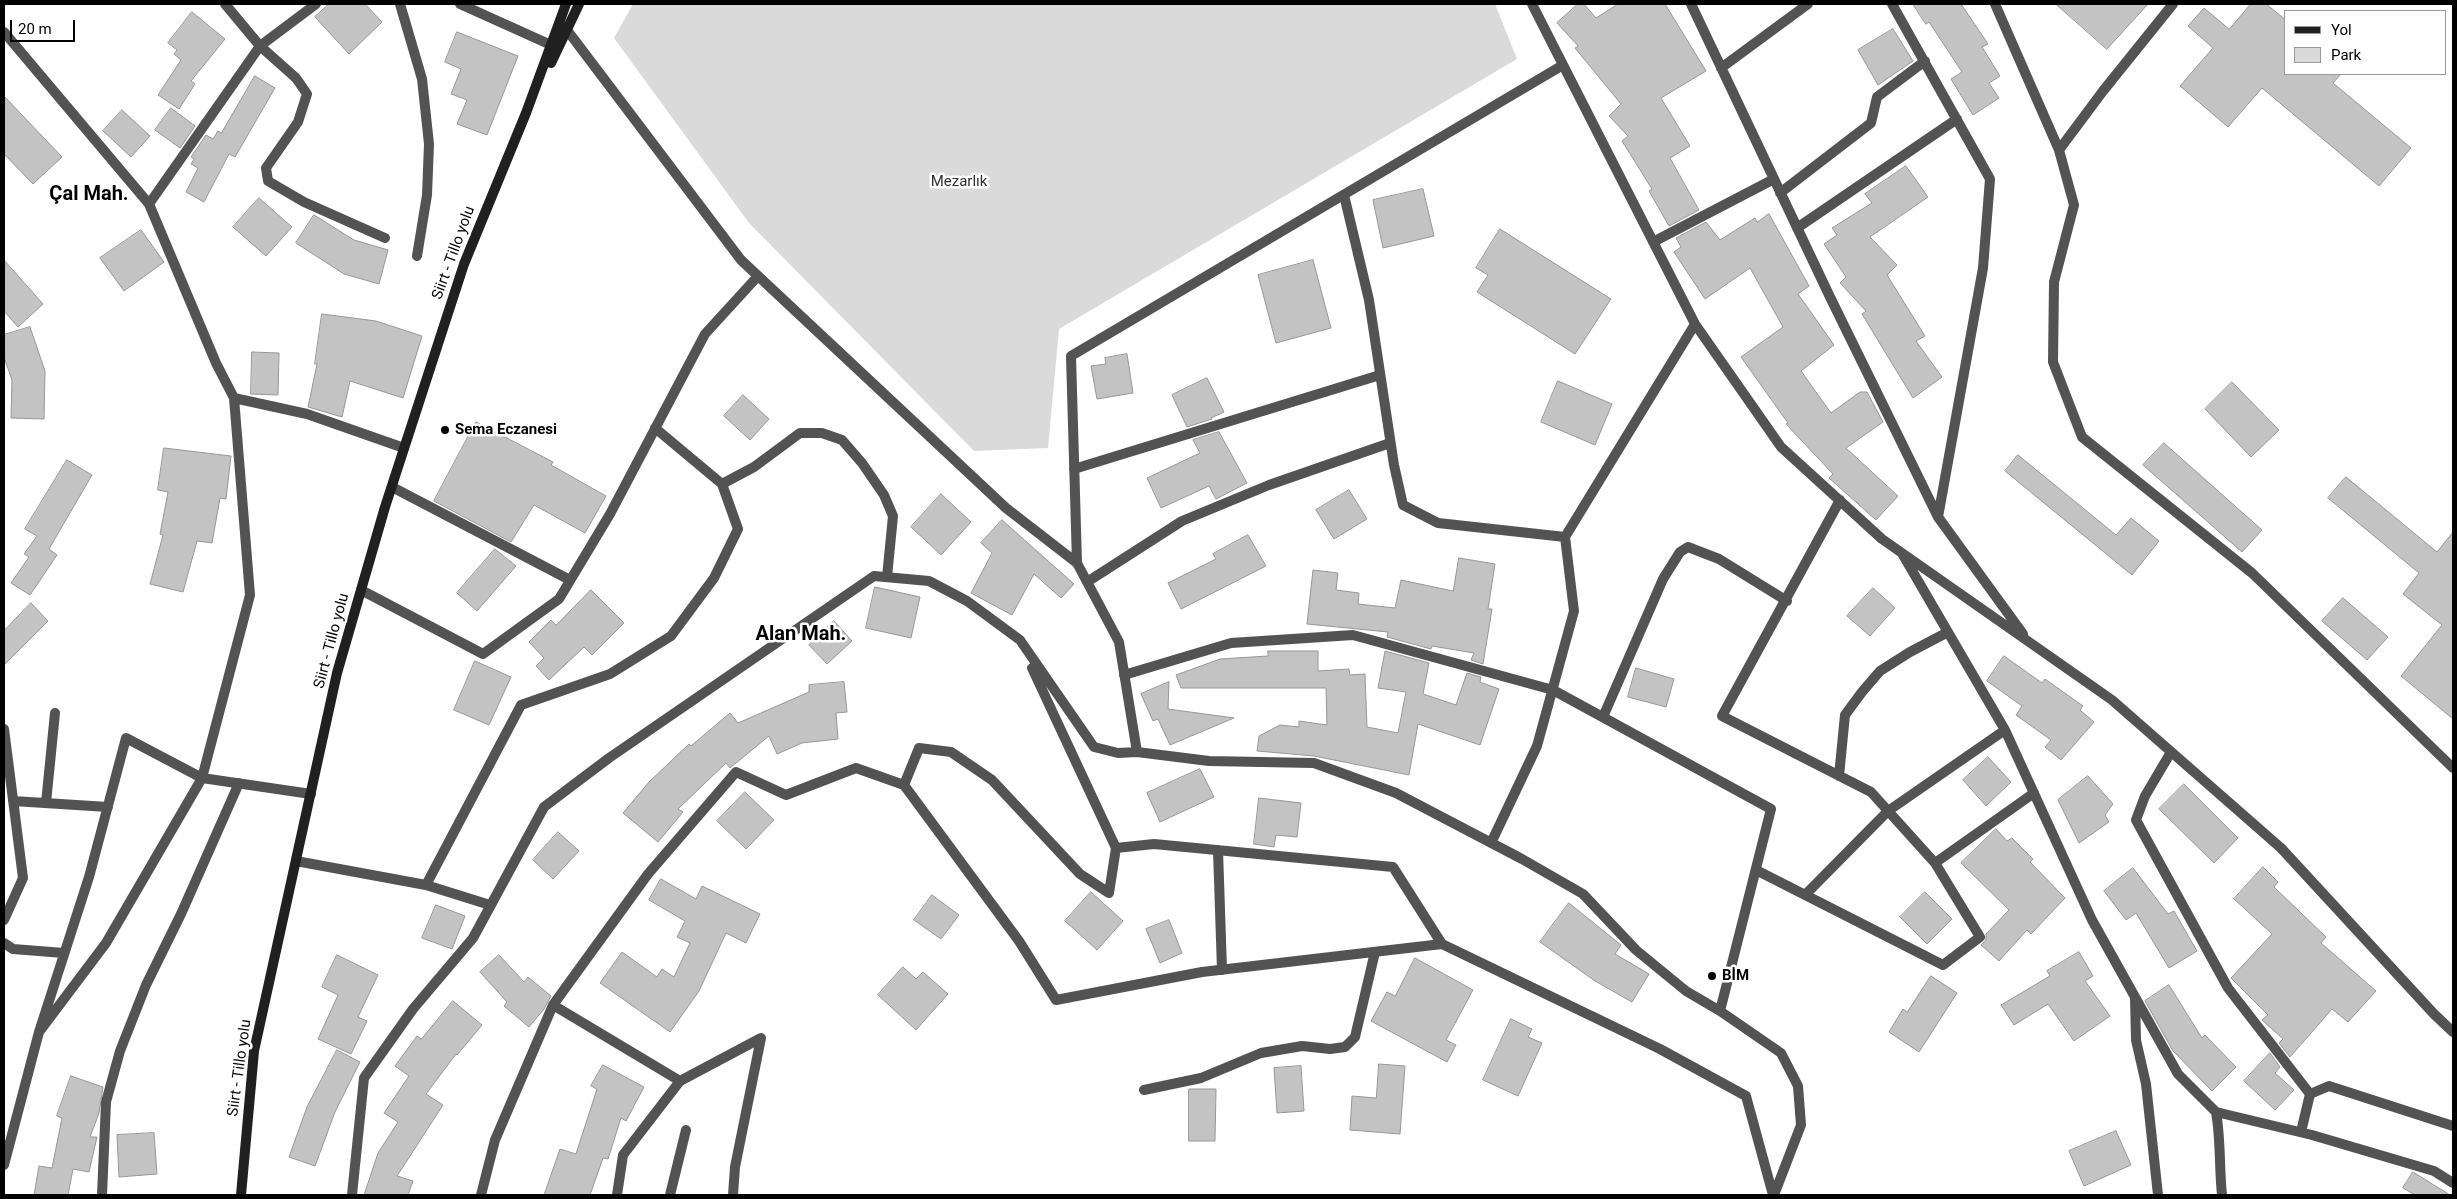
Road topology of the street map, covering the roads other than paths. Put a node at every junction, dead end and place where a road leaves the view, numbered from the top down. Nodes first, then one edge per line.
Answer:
1 (225, 4) edge
2 (316, 4) edge
3 (400, 4) edge
4 (460, 4) edge
5 (566, 4) edge
6 (579, 4) edge
7 (1532, 4) edge
8 (1690, 4) edge
9 (1808, 4) edge
10 (1892, 4) edge
11 (1995, 4) edge
12 (2173, 4) edge
13 (566, 30) junction
14 (4, 32) edge
15 (551, 45) junction
16 (260, 46) junction
17 (1925, 61) junction
18 (1563, 65) junction
19 (1721, 68) junction
20 (526, 113) junction
21 (1957, 119) junction
22 (2059, 150) junction
23 (1774, 179) junction
24 (1780, 193) junction
25 (1344, 195) junction
26 (149, 204) junction
27 (1796, 228) junction
28 (385, 238) dead end
29 (1653, 242) junction
30 (417, 256) dead end
31 (758, 276) junction
32 (1695, 324) junction
33 (1380, 375) junction
34 (234, 398) junction
35 (655, 428) junction
36 (1390, 443) junction
37 (404, 448) junction
38 (1074, 469) junction
39 (722, 484) junction
40 (392, 487) junction
41 (1840, 500) junction
42 (1938, 517) junction
43 (1565, 537) junction
44 (1901, 552) junction
45 (1076, 563) junction
46 (887, 577) junction
47 (570, 580) junction
48 (1087, 582) junction
49 (361, 590) junction
50 (1787, 601) junction
51 (1948, 632) junction
52 (1020, 640) junction
53 (2028, 641) junction
54 (1124, 675) junction
55 (1554, 690) junction
56 (55, 713) dead end
57 (1603, 717) junction
58 (4, 728) edge
59 (2005, 730) junction
60 (1137, 752) junction
61 (2171, 752) junction
62 (2453, 768) edge
63 (1839, 776) junction
64 (202, 778) junction
65 (239, 783) junction
66 (904, 785) junction
67 (2034, 793) junction
68 (311, 794) junction
69 (13, 801) junction
70 (46, 803) junction
71 (108, 807) junction
72 (1888, 811) junction
73 (1491, 843) junction
74 (1116, 848) junction
75 (1218, 850) junction
76 (296, 861) junction
77 (1935, 863) junction
78 (1756, 870) junction
79 (426, 885) junction
80 (1805, 895) junction
81 (490, 904) junction
82 (4, 920) edge
83 (4, 943) edge
84 (1442, 944) junction
85 (1375, 952) junction
86 (64, 953) junction
87 (1222, 970) junction
88 (2135, 997) junction
89 (553, 1005) junction
90 (1720, 1011) junction
91 (39, 1032) junction
92 (2453, 1032) edge
93 (680, 1081) junction
94 (1144, 1090) dead end
95 (2310, 1094) junction
96 (2216, 1112) junction
97 (2453, 1126) edge
98 (686, 1130) dead end
99 (2301, 1132) junction
100 (4, 1165) edge
101 (2453, 1183) edge
102 (102, 1195) edge
103 (241, 1195) edge
104 (352, 1195) edge
105 (481, 1195) edge
106 (617, 1195) edge
107 (670, 1195) edge
108 (732, 1195) edge
109 (1774, 1195) edge
110 (2158, 1195) edge
111 (2222, 1195) edge

1 - 16 street
2 - 16 street
3 - 30 street
4 - 15 street
5 - 15 main road
6 - 13 main road
7 - 18 street
8 - 19 street
9 - 19 street
10 - 17 street
11 - 22 street
12 - 22 street
13 - 20 main road
13 - 31 street
14 - 26 street
15 - 20 main road
16 - 26 street
16 - 28 street
17 - 21 street
17 - 24 street
18 - 25 street
18 - 29 street
19 - 23 street
20 - 37 main road, Siirt - Tillo yolu
21 - 27 street
21 - 42 street
22 - 62 street
23 - 24 street
23 - 29 street
24 - 27 street
25 - 33 street
25 - 38 street
26 - 34 street
27 - 42 street
29 - 32 street
31 - 35 street
31 - 45 street
32 - 41 street
32 - 43 street
33 - 36 street
33 - 38 street
34 - 37 street
34 - 64 street
35 - 39 street
35 - 47 street
36 - 43 street
36 - 48 street
37 - 40 main road, Siirt - Tillo yolu
38 - 45 street
39 - 46 street
39 - 79 street
40 - 47 street
40 - 49 main road, Siirt - Tillo yolu
41 - 44 street
41 - 50 street
42 - 53 street
43 - 55 street
44 - 51 street
44 - 53 street
45 - 48 street
46 - 52 street
46 - 81 street
47 - 49 street
48 - 54 street
49 - 68 main road, Siirt - Tillo yolu
50 - 57 street
50 - 63 street
51 - 59 street
51 - 63 street
52 - 60 street
52 - 74 street
53 - 61 street
54 - 55 street
54 - 60 street
55 - 57 street
55 - 73 street
56 - 70 street
57 - 78 street
58 - 69 street
59 - 67 street
59 - 72 street
60 - 73 street
61 - 92 street
61 - 95 street
63 - 72 street
64 - 65 street
64 - 71 street
64 - 91 street
65 - 68 street
65 - 102 street
66 - 74 street
66 - 87 street
66 - 89 street
67 - 77 street
67 - 88 street
68 - 76 main road, Siirt - Tillo yolu
69 - 70 street
69 - 82 street
70 - 71 street
71 - 86 street
72 - 77 street
72 - 80 street
73 - 90 street
74 - 75 street
75 - 84 street
75 - 87 street
76 - 79 street
76 - 103 main road, Siirt - Tillo yolu
77 - 80 street
78 - 80 street
78 - 90 street
79 - 81 street
81 - 104 street
83 - 86 street
84 - 85 street
84 - 109 street
85 - 87 street
85 - 94 street
86 - 91 street
88 - 96 street
88 - 110 street
89 - 93 street
89 - 105 street
90 - 109 street
91 - 100 street
93 - 106 street
93 - 108 street
95 - 97 street
95 - 99 street
96 - 99 street
96 - 111 street
98 - 107 street
99 - 101 street

